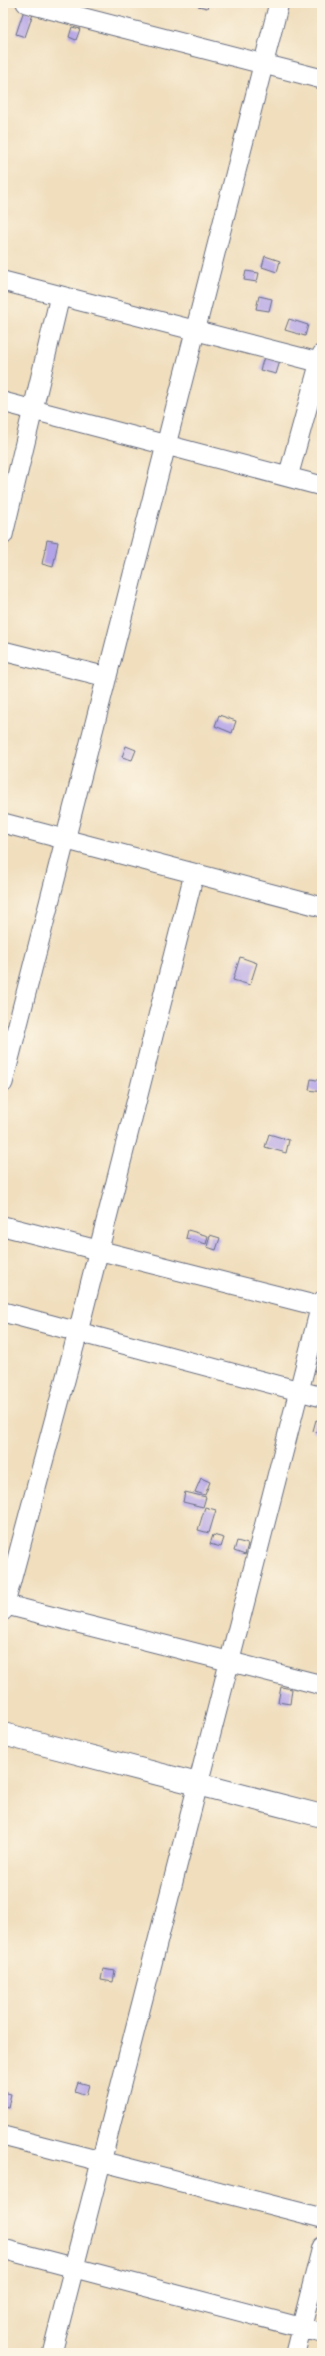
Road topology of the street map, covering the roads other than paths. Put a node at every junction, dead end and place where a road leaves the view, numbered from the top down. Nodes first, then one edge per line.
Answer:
1 (26, 3) edge
2 (278, 3) edge
3 (263, 64) junction
4 (322, 79) edge
5 (3, 281) edge
6 (60, 296) junction
7 (196, 331) junction
8 (321, 360) edge
9 (3, 402) edge
10 (33, 410) junction
11 (166, 444) junction
12 (288, 477) junction
13 (322, 486) edge
14 (3, 535) edge
15 (3, 651) edge
16 (107, 677) junction
17 (3, 823) edge
18 (66, 839) junction
19 (194, 874) junction
20 (322, 907) edge
21 (3, 1083) edge
22 (3, 1226) edge
23 (98, 1250) junction
24 (322, 1305) edge
25 (3, 1312) edge
26 (78, 1332) junction
27 (299, 1391) junction
28 (322, 1397) edge
29 (4, 1606) edge
30 (229, 1662) junction
31 (322, 1686) edge
32 (3, 1734) edge
33 (198, 1784) junction
34 (322, 1816) edge
35 (3, 2136) edge
36 (101, 2160) junction
37 (322, 2218) edge
38 (322, 2247) edge
39 (3, 2249) edge
40 (74, 2267) junction
41 (301, 2328) junction
42 (322, 2333) edge
43 (52, 2353) edge
44 (295, 2353) edge

1 - 3 street
2 - 3 street
3 - 4 street
3 - 7 street
5 - 6 street
6 - 7 street
6 - 10 street
7 - 8 street
7 - 11 street
8 - 12 street
9 - 10 street
10 - 11 street
10 - 14 street
11 - 12 street
11 - 16 street
12 - 13 street
15 - 16 street
16 - 18 street
17 - 18 street
18 - 19 street
18 - 21 street
19 - 20 street
19 - 23 street
22 - 23 street
23 - 24 street
23 - 26 street
24 - 27 street
25 - 26 street
26 - 27 street
26 - 29 street
27 - 28 street
27 - 30 street
29 - 30 street
30 - 31 street
30 - 33 street
32 - 33 street
33 - 34 street
33 - 36 street
35 - 36 street
36 - 37 street
36 - 40 street
38 - 41 street
39 - 40 street
40 - 41 street
40 - 43 street
41 - 42 street
41 - 44 street

